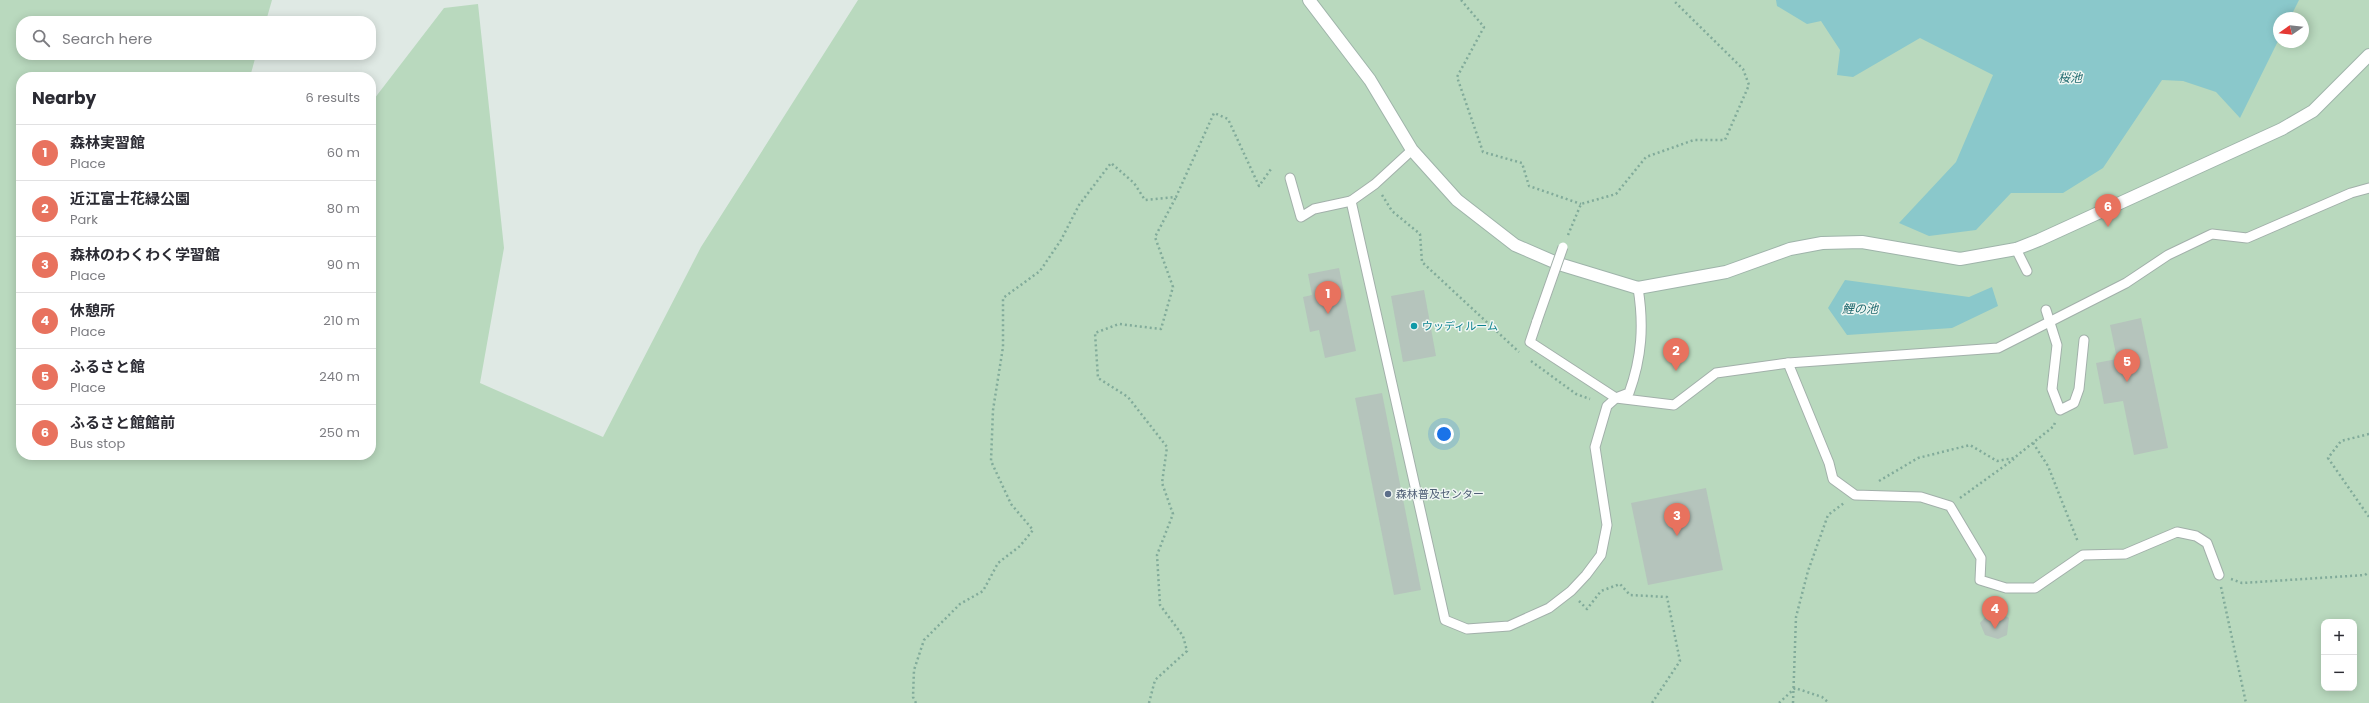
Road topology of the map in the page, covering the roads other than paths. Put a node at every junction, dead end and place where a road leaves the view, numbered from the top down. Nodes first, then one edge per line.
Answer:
1 (1309, 0) edge
2 (2369, 55) edge
3 (1412, 150) junction
4 (1290, 178) dead end
5 (2369, 188) edge
6 (1351, 201) junction
7 (1563, 247) road end
8 (2016, 249) junction
9 (2027, 271) dead end
10 (1638, 288) junction
11 (2046, 310) dead end
12 (2050, 321) junction
13 (2084, 340) dead end
14 (1788, 363) junction
15 (1616, 398) junction
16 (2219, 575) road end

1 - 3 main road
2 - 8 main road
3 - 6 lane
3 - 10 main road
4 - 6 lane
5 - 12 lane
6 - 15 lane
7 - 15 lane, bridge
8 - 9 lane
8 - 10 main road
10 - 15 lane
11 - 12 lane
12 - 13 lane
12 - 14 lane
14 - 15 lane
14 - 16 lane

